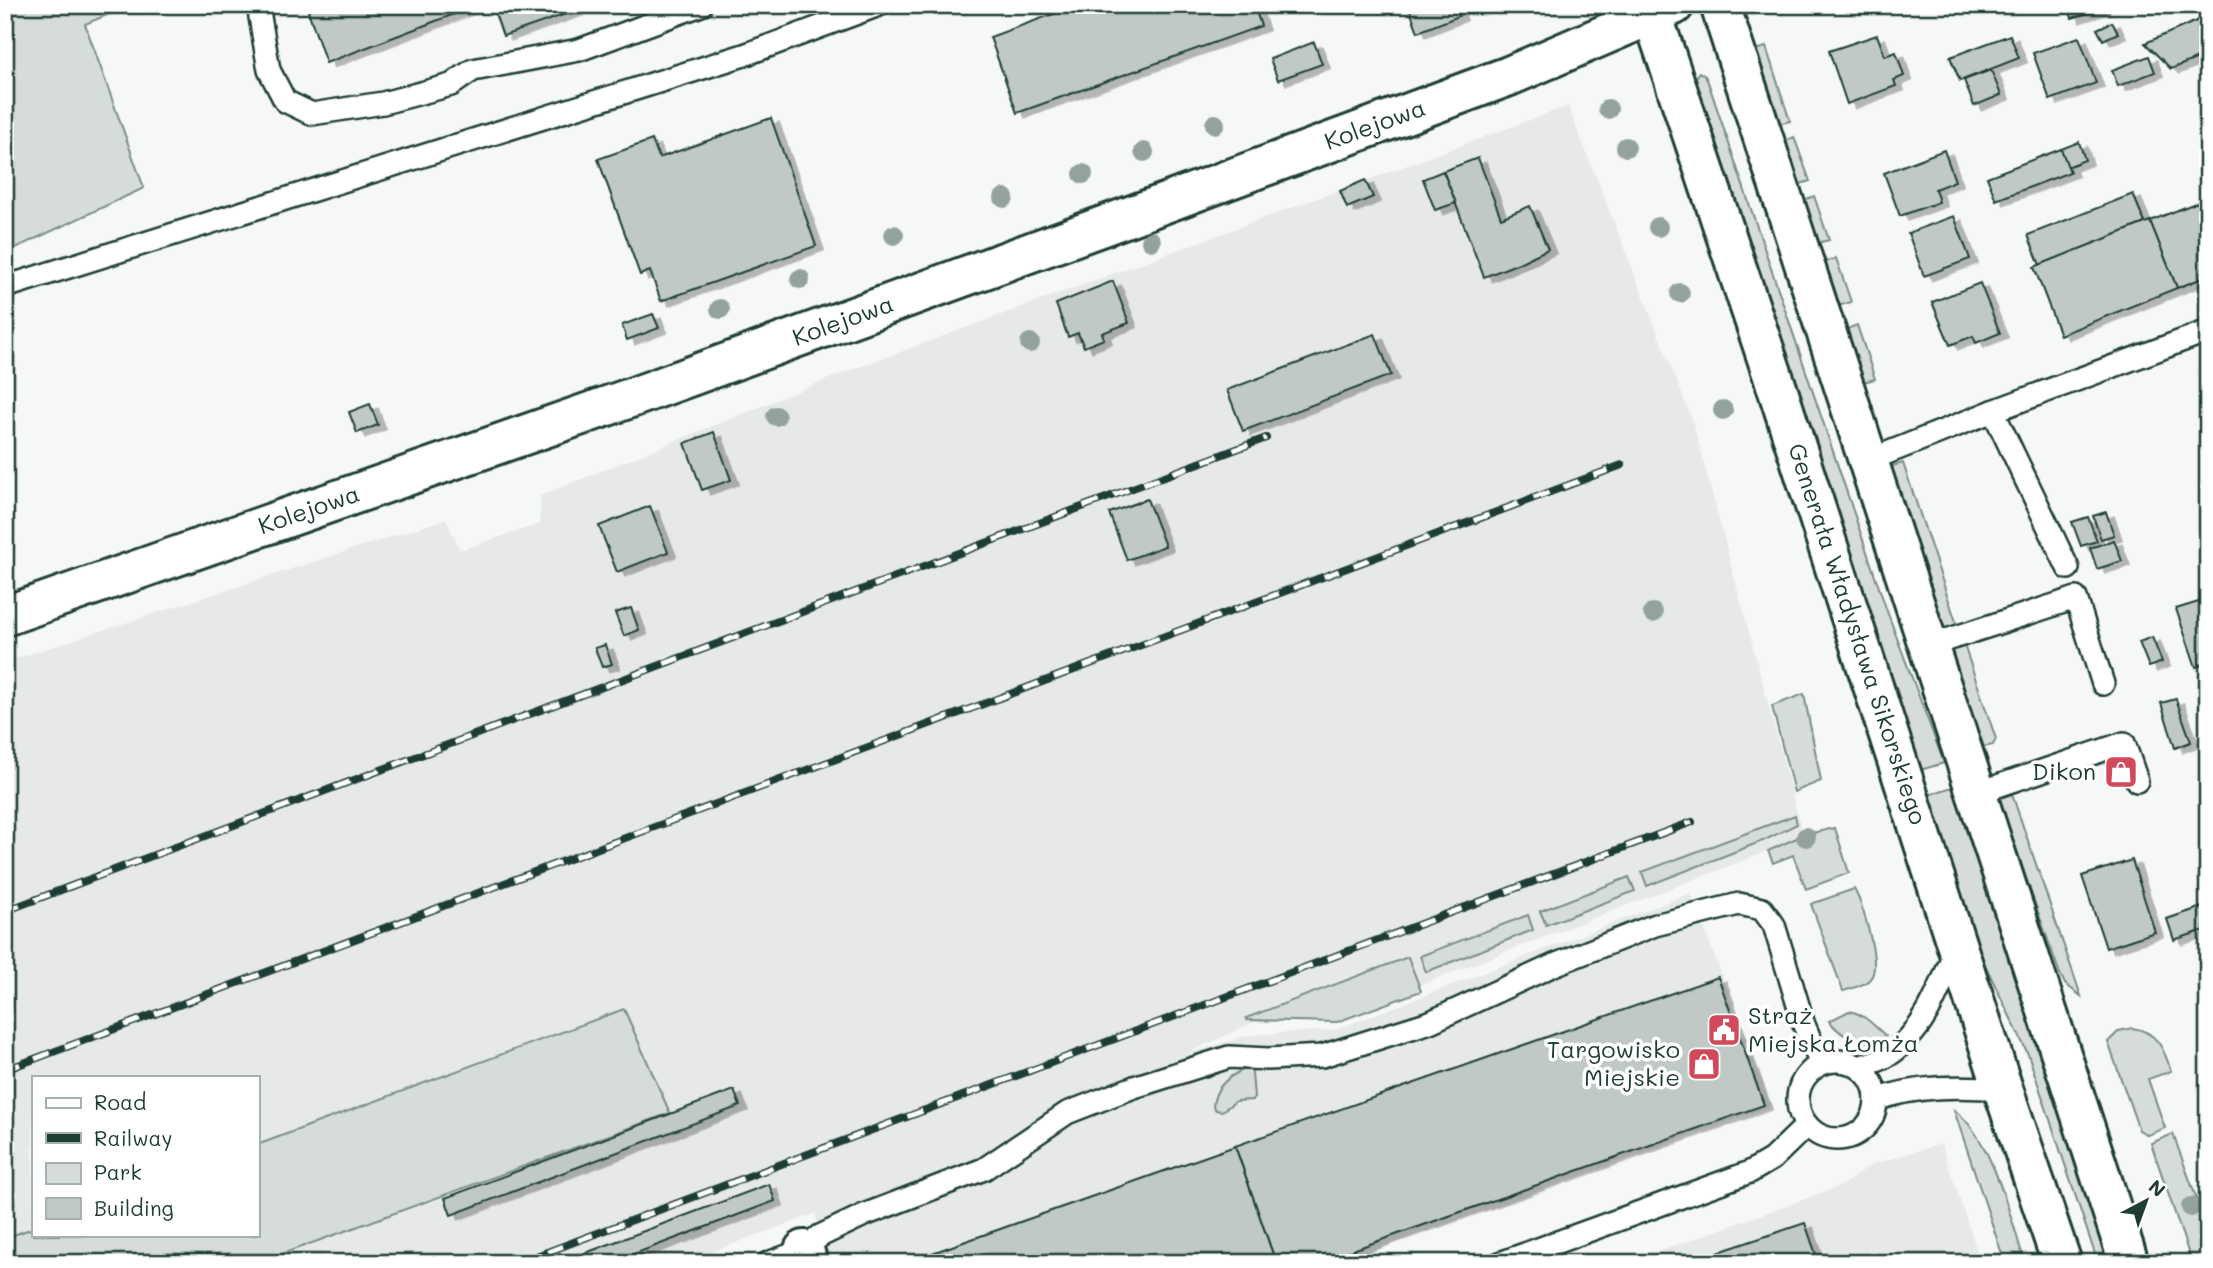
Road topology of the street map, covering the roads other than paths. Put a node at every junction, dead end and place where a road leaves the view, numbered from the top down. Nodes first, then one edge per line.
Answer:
1 (258, 5) edge
2 (701, 5) edge
3 (879, 5) edge
4 (1720, 5) edge
5 (1658, 8) edge
6 (5, 287) edge
7 (2208, 331) edge
8 (1993, 411) junction
9 (1867, 461) junction
10 (2068, 568) dead end
11 (5, 617) edge
12 (1928, 646) junction
13 (2103, 684) dead end
14 (2137, 781) dead end
15 (1977, 793) junction
16 (1957, 946) junction
17 (1821, 1064) junction
18 (1858, 1067) junction
19 (2003, 1089) junction
20 (1876, 1100) junction
21 (1807, 1125) junction
22 (806, 1257) edge
23 (768, 1263) edge
24 (1500, 1263) edge
25 (2062, 1263) edge
26 (2129, 1263) edge

1 - 2 lane
3 - 6 lane
4 - 9 main road
5 - 11 main road, Kolejowa
5 - 16 main road, Generała Władysława Sikorskiego
7 - 8 lane
8 - 9 lane
8 - 10 lane
9 - 12 main road
12 - 13 lane
12 - 15 main road
14 - 15 lane
15 - 26 main road
16 - 18 lane
16 - 19 main road, Generała Władysława Sikorskiego
17 - 18 lane
17 - 21 lane
17 - 22 lane
18 - 20 lane
19 - 20 lane
19 - 25 main road, Generała Władysława Sikorskiego
20 - 21 lane
21 - 24 lane
22 - 23 lane

